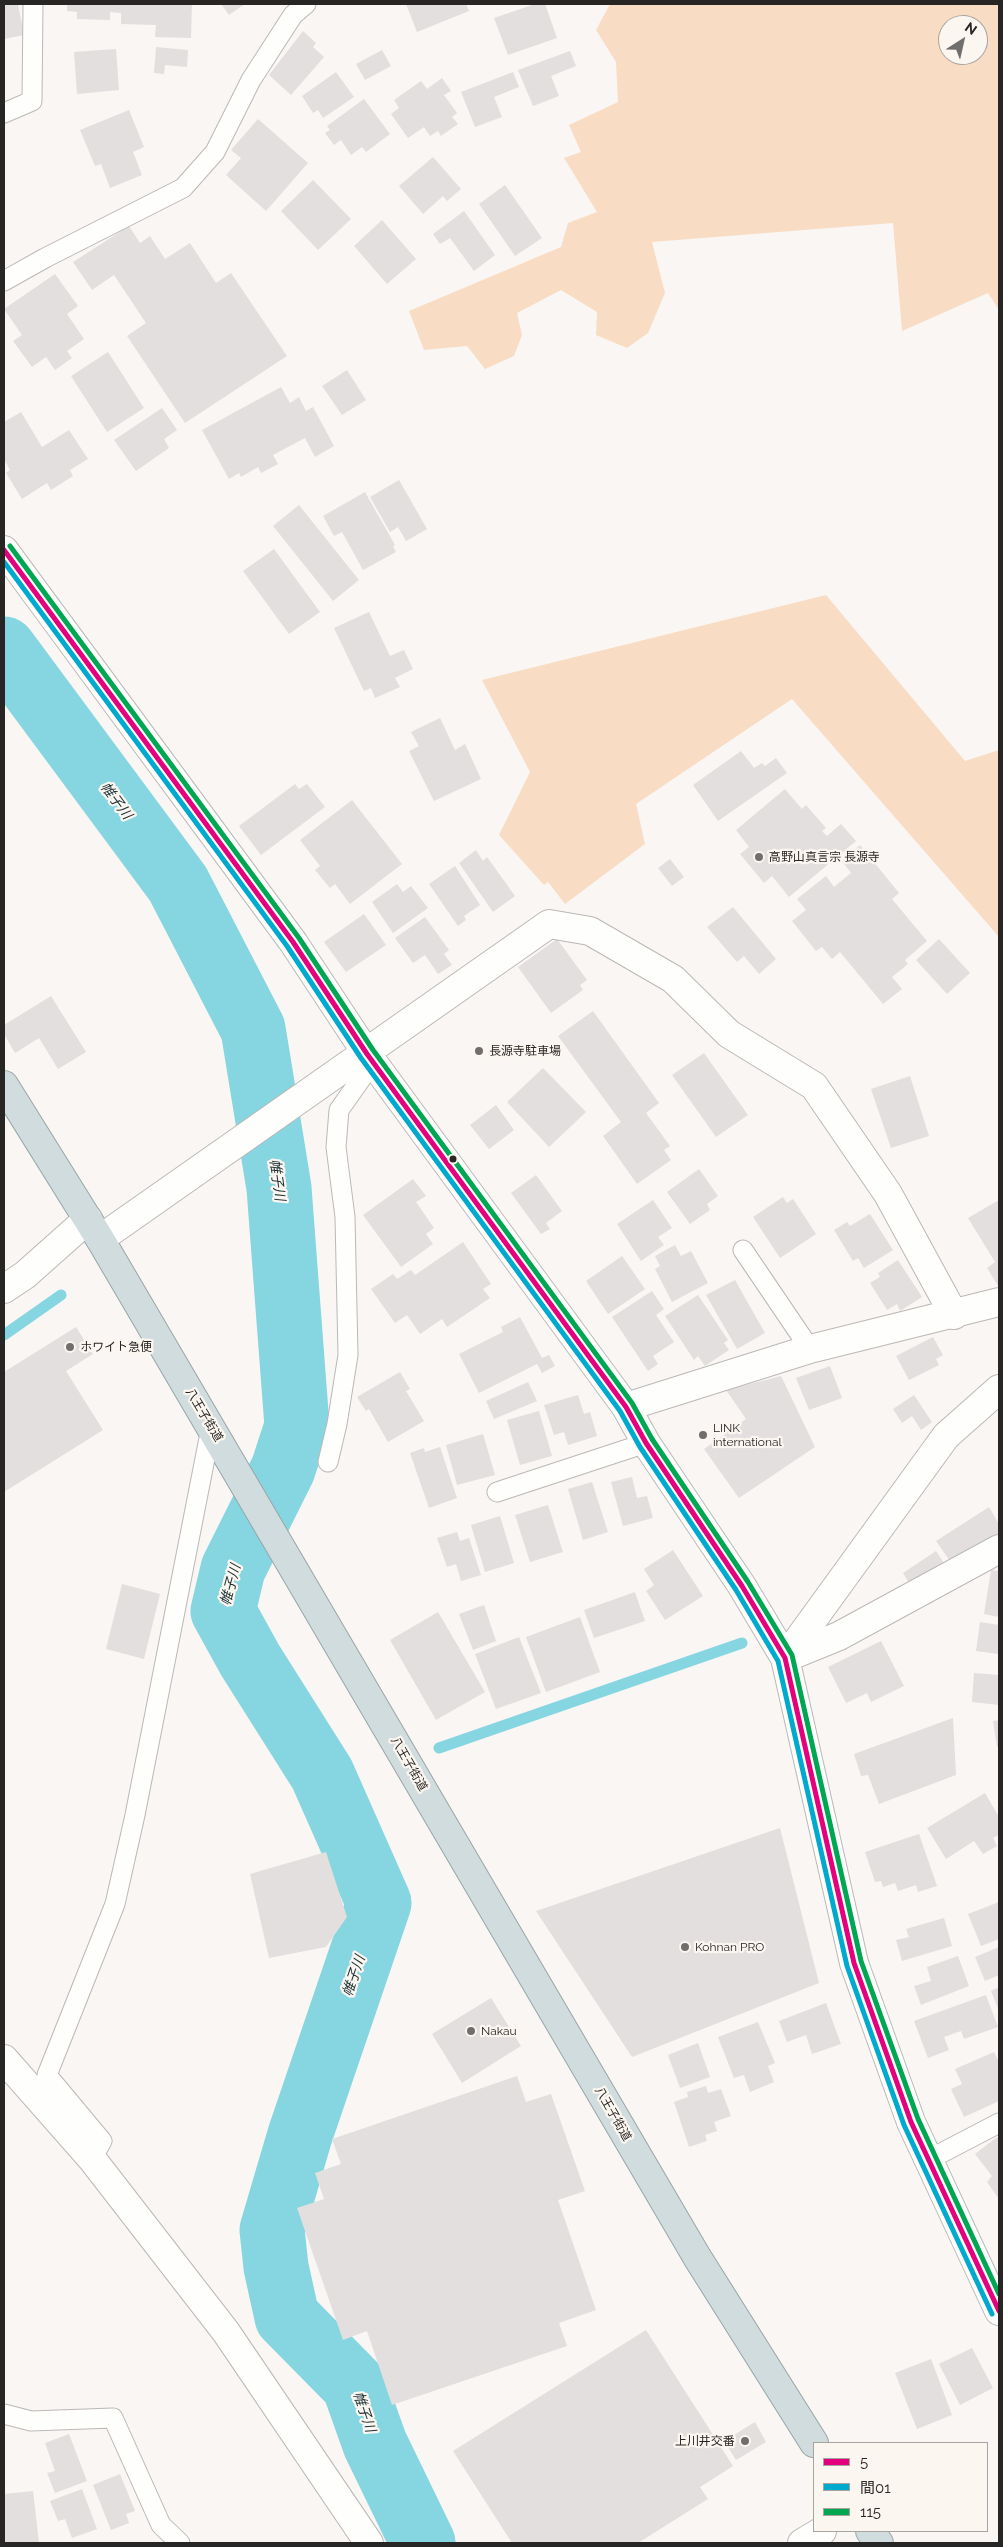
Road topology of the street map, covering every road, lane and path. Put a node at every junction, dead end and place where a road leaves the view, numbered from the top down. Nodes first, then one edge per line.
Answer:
1 (33, 4) edge
2 (306, 4) edge
3 (4, 113) edge
4 (4, 281) edge
5 (4, 550) edge
6 (370, 1058) junction
7 (4, 1085) edge
8 (94, 1229) junction
9 (743, 1250) dead end
10 (4, 1289) edge
11 (999, 1302) edge
12 (954, 1315) junction
13 (810, 1349) junction
14 (999, 1389) edge
15 (626, 1407) junction
16 (211, 1428) junction
17 (646, 1443) junction
18 (328, 1462) dead end
19 (497, 1492) dead end
20 (999, 1549) edge
21 (786, 1658) junction
22 (4, 2059) edge
23 (999, 2123) edge
24 (92, 2160) junction
25 (928, 2160) junction
26 (999, 2311) edge
27 (4, 2414) edge
28 (813, 2442) edge
29 (820, 2532) edge
30 (871, 2532) edge
31 (180, 2543) edge
32 (369, 2543) edge
33 (802, 2543) edge
34 (879, 2543) edge

1 - 3 lane
2 - 4 lane
5 - 6 street
6 - 8 street
6 - 12 street
6 - 15 street
6 - 18 lane
7 - 8 highway, 八王子街道
8 - 10 street
8 - 16 highway, 八王子街道
9 - 13 lane
11 - 12 street
12 - 13 street
13 - 15 street
14 - 21 street
15 - 17 street
16 - 24 lane
16 - 28 highway, 八王子街道
17 - 19 lane
17 - 21 street
20 - 21 street
21 - 25 street
22 - 24 street
23 - 25 lane
24 - 32 street
25 - 26 street
27 - 31 lane
29 - 33 street
30 - 34 highway

